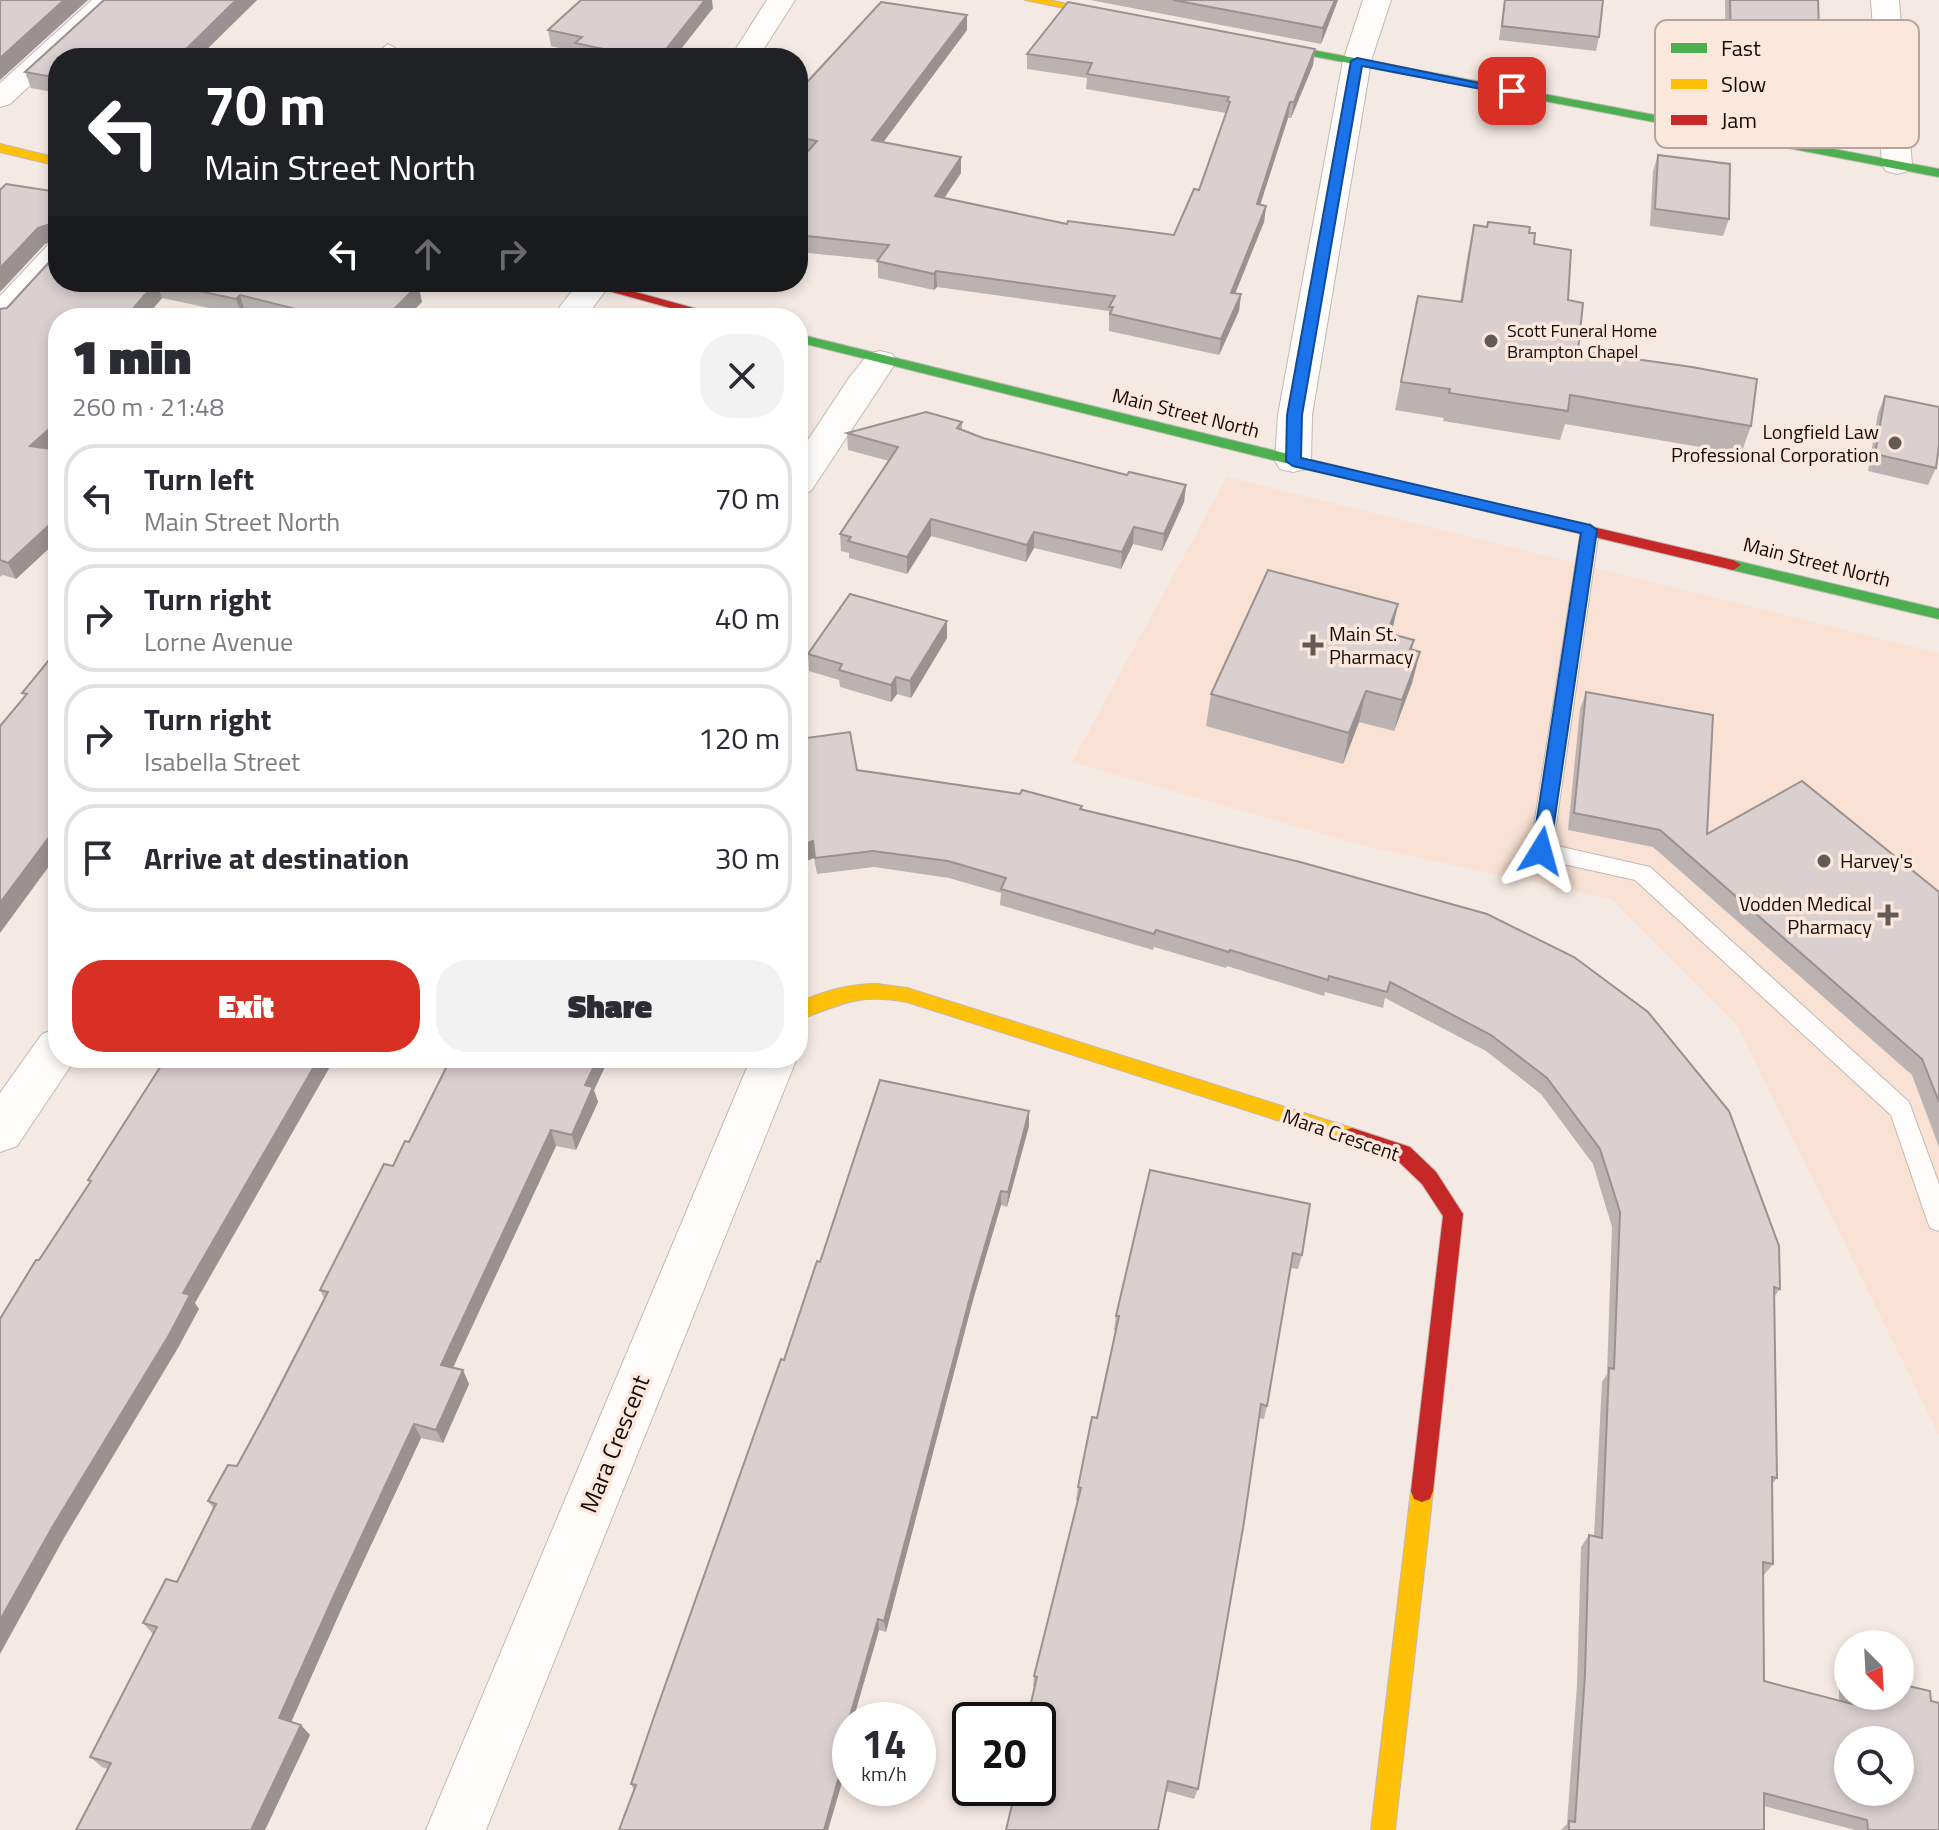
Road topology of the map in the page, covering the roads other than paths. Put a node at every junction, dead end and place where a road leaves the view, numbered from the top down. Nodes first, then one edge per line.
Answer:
1 (108, 0) edge
2 (781, 0) edge
3 (1031, 0) edge
4 (1377, 0) edge
5 (1885, 0) edge
6 (1136, 20) edge
7 (1886, 20) edge
8 (1241, 39) edge
9 (55, 48) edge
10 (750, 48) edge
11 (48, 54) edge
12 (1357, 61) junction
13 (0, 98) edge
14 (1655, 118) edge
15 (0, 148) edge
16 (1809, 148) edge
17 (1896, 148) edge
18 (48, 160) edge
19 (1897, 165) junction
20 (1939, 173) edge
21 (48, 264) edge
22 (625, 292) edge
23 (685, 308) edge
24 (0, 315) edge
25 (808, 341) edge
26 (880, 361) junction
27 (1293, 461) junction
28 (808, 467) edge
29 (1590, 530) junction
30 (1939, 614) edge
31 (808, 1006) edge
32 (48, 1062) edge
33 (770, 1068) edge
34 (0, 1132) edge
35 (1939, 1220) edge
36 (456, 1830) edge
37 (1383, 1830) edge

1 - 9 street
2 - 10 street
3 - 6 street
4 - 12 street
5 - 7 street
8 - 12 street
11 - 13 street
12 - 14 street
12 - 27 street
15 - 18 street
16 - 19 street
17 - 19 street
19 - 20 street
21 - 24 street
22 - 23 street
25 - 26 street, Main Street North
26 - 27 street, Main Street North
26 - 28 street
27 - 29 street, Main Street North
29 - 30 street, Main Street North
29 - 35 lane
31 - 37 street, Mara Crescent
32 - 34 street
33 - 36 street, Mara Crescent

